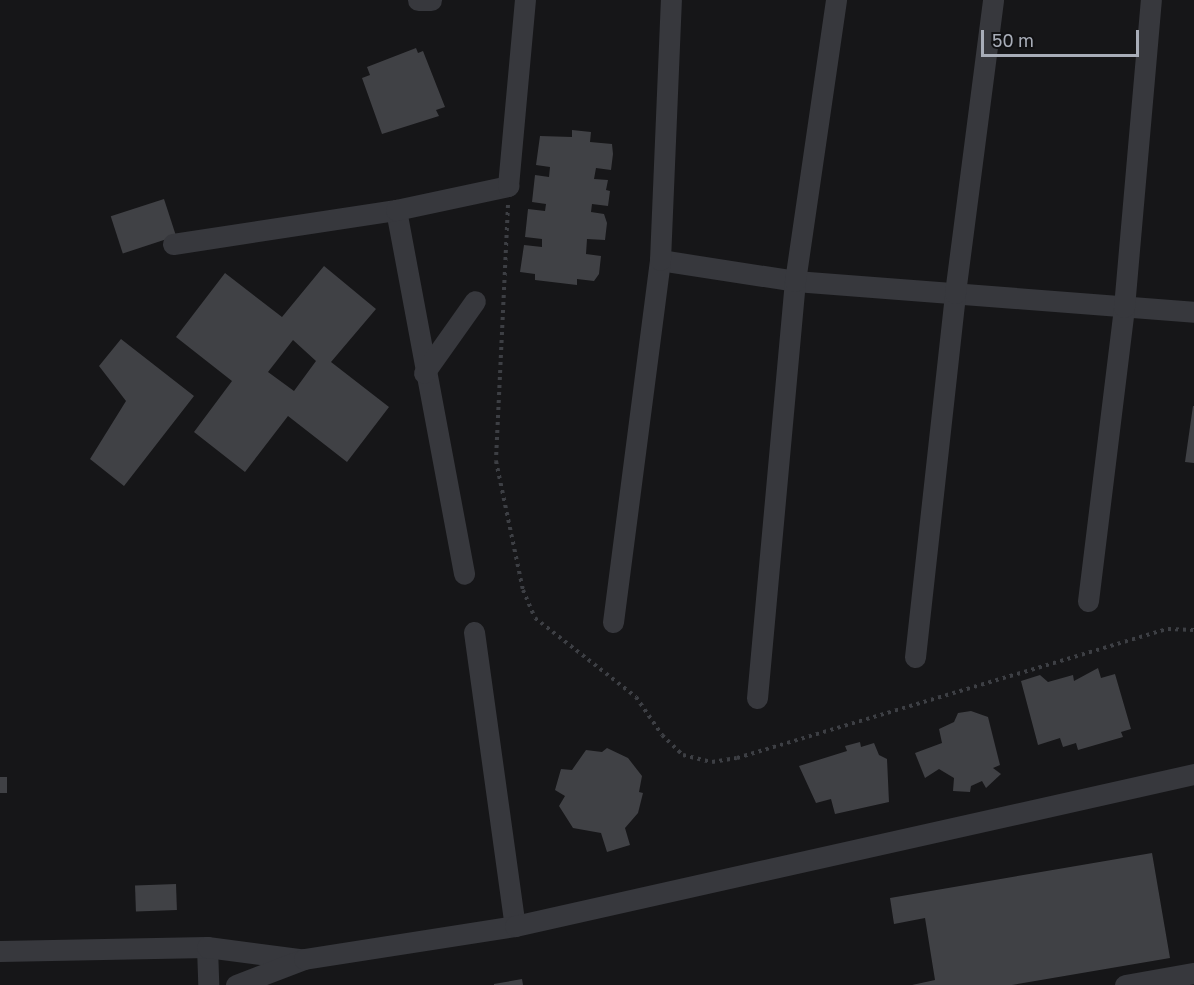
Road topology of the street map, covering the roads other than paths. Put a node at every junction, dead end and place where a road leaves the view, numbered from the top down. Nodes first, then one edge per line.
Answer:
1 (418, 0) edge
2 (431, 0) edge
3 (525, 0) edge
4 (671, 0) edge
5 (836, 0) edge
6 (993, 0) edge
7 (1151, 0) edge
8 (396, 210) junction
9 (173, 244) dead end
10 (660, 260) junction
11 (795, 281) junction
12 (954, 293) junction
13 (475, 301) dead end
14 (1124, 307) junction
15 (1194, 312) edge
16 (424, 373) junction
17 (464, 574) dead end
18 (1088, 601) dead end
19 (613, 622) dead end
20 (474, 632) dead end
21 (915, 657) dead end
22 (757, 698) dead end
23 (1194, 774) edge
24 (515, 926) junction
25 (207, 947) junction
26 (0, 951) edge
27 (303, 959) junction
28 (1194, 972) edge
29 (208, 985) edge
30 (236, 985) edge
31 (1125, 985) edge
32 (1193, 985) edge

1 - 2 street
3 - 8 street
4 - 10 street
5 - 11 street
6 - 12 street
7 - 14 street
8 - 9 street
8 - 16 street
10 - 11 street
10 - 19 street
11 - 12 street
11 - 22 street
12 - 14 street
12 - 21 street
13 - 16 street
14 - 15 street
14 - 18 street
16 - 17 street
20 - 24 street
23 - 24 street
24 - 27 street
25 - 26 street
25 - 27 street
25 - 29 street
27 - 30 street
28 - 31 street
28 - 32 street

